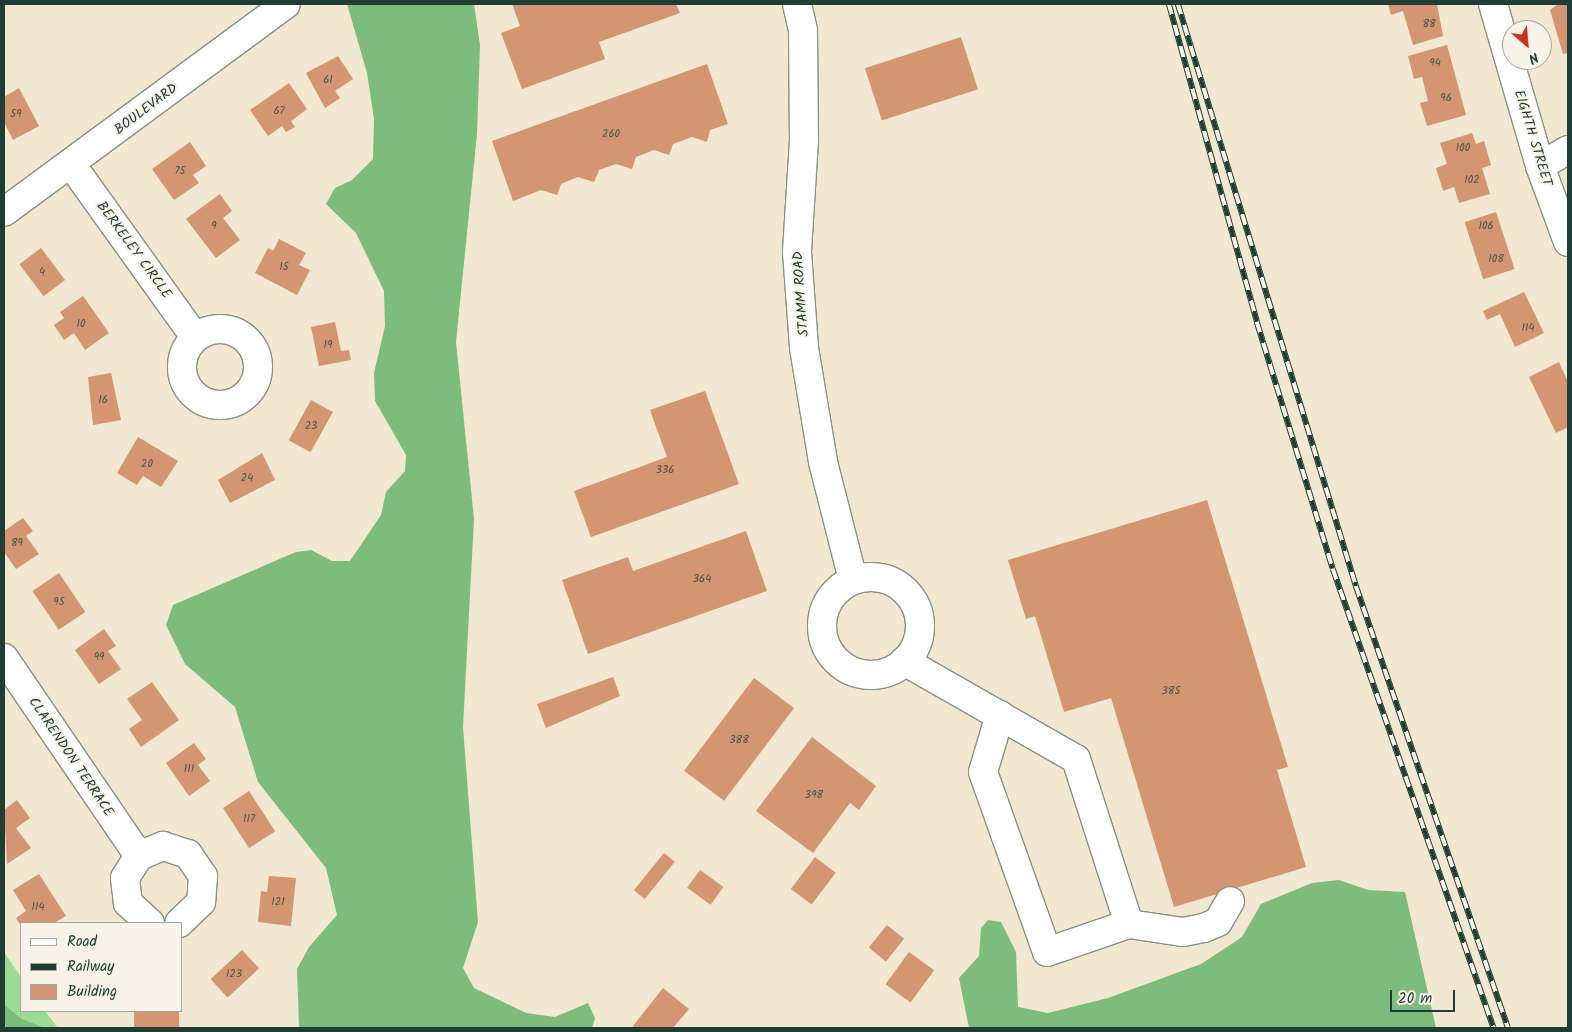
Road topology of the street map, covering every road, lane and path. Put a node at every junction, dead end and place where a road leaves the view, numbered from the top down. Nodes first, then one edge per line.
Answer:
1 (286, 4) edge
2 (797, 4) edge
3 (1493, 4) edge
4 (1568, 150) edge
5 (71, 164) junction
6 (1540, 166) junction
7 (4, 210) edge
8 (1568, 242) edge
9 (195, 337) dead end
10 (853, 580) junction
11 (4, 658) edge
12 (904, 661) junction
13 (1000, 715) junction
14 (139, 856) junction
15 (1230, 900) dead end
16 (148, 922) edge
17 (180, 922) edge
18 (1129, 924) junction

1 - 5 street, BOULEVARD
2 - 10 street, STAMM ROAD
3 - 6 street, EIGHTH STREET
4 - 6 street
5 - 7 street, BOULEVARD
5 - 9 street, BERKELEY CIRCLE
6 - 8 street, EIGHTH STREET
10 - 12 street
10 - 12 street
11 - 14 street, CLARENDON TERRACE
12 - 13 street
13 - 18 street
13 - 18 street
14 - 16 street
14 - 17 street
15 - 18 street

